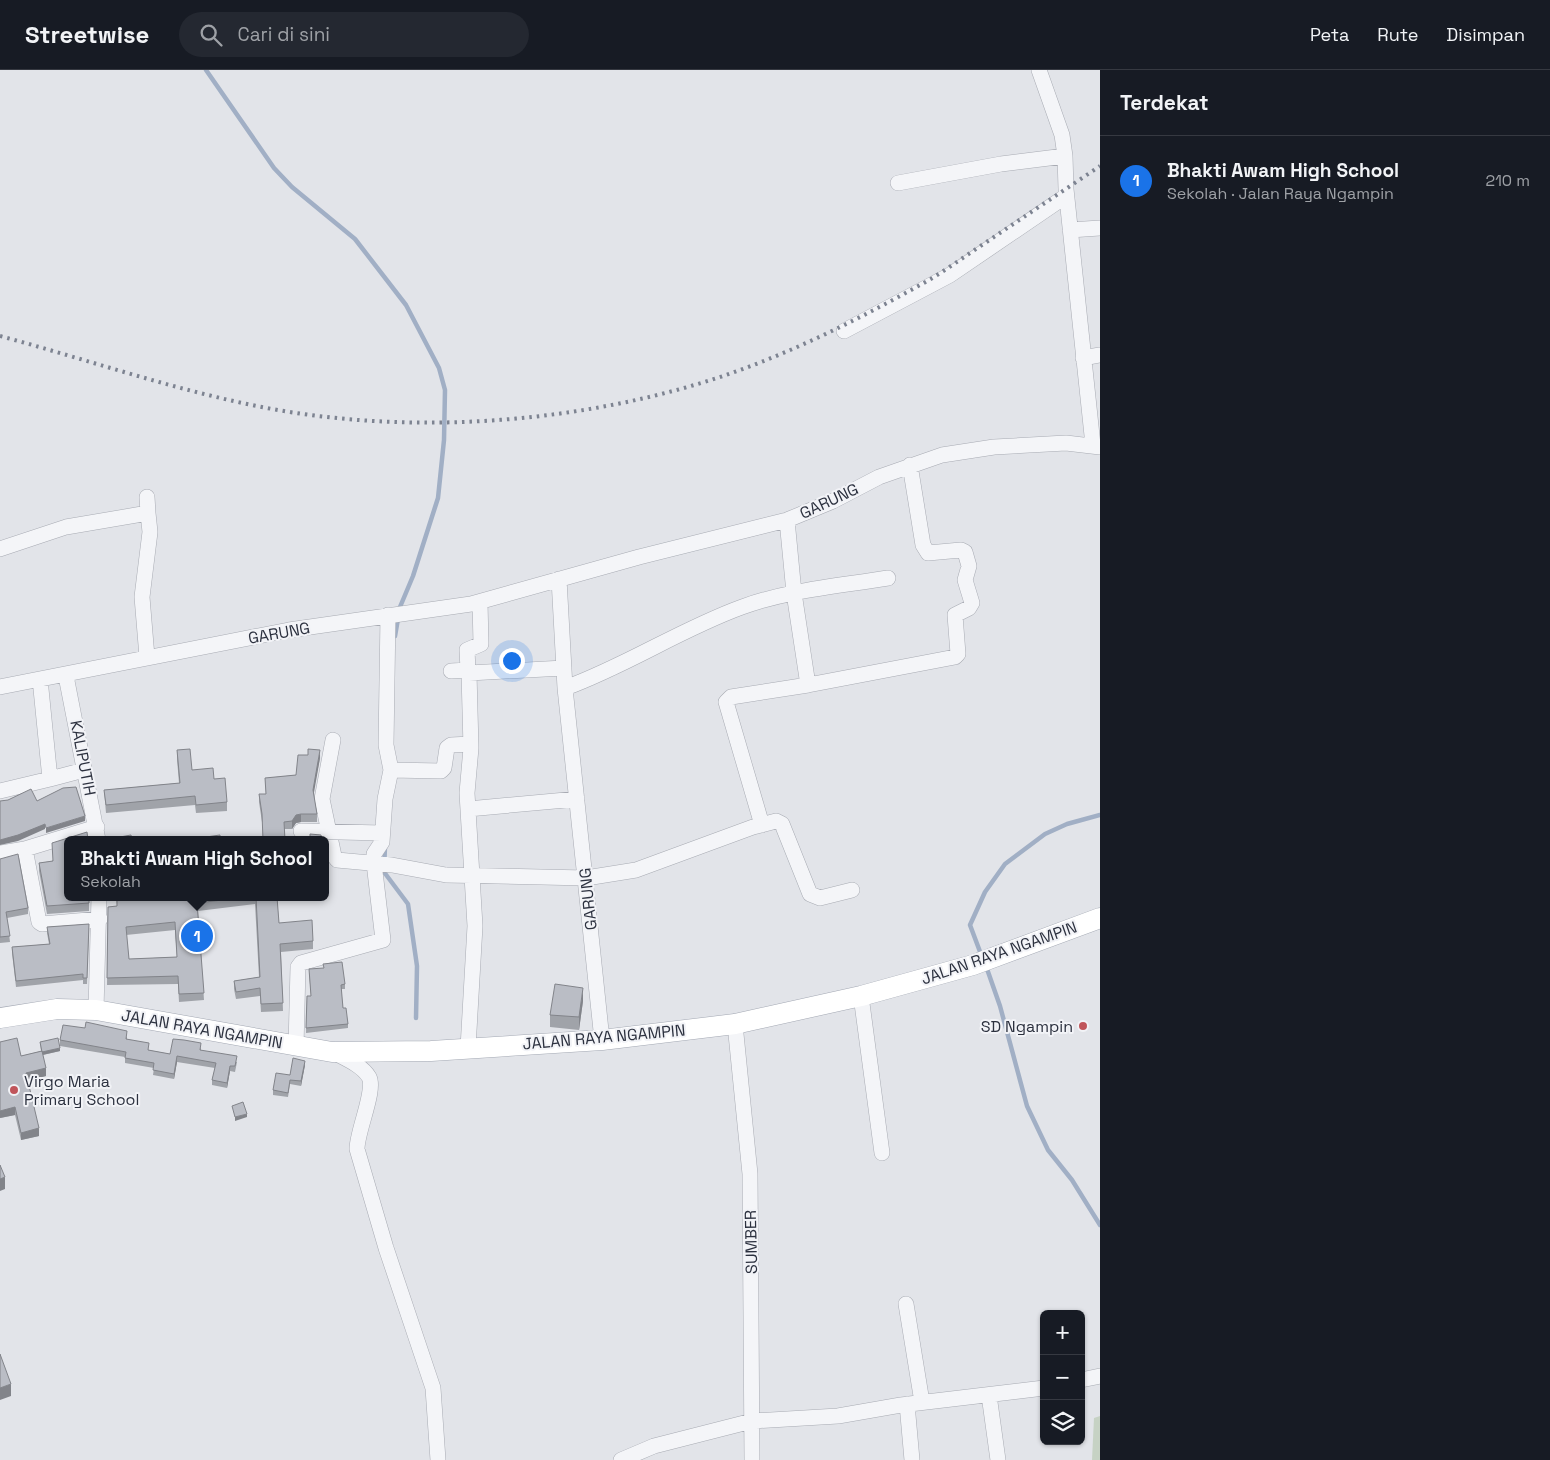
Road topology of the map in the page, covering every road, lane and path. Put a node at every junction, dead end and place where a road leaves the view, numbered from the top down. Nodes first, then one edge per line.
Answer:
1 (1038, 70) edge
2 (1065, 156) junction
3 (898, 183) dead end
4 (1066, 196) junction
5 (1100, 228) edge
6 (1070, 230) junction
7 (844, 331) dead end
8 (1100, 355) edge
9 (1083, 358) junction
10 (1096, 446) edge
11 (910, 465) junction
12 (147, 497) dead end
13 (148, 513) junction
14 (788, 520) junction
15 (0, 549) edge
16 (888, 578) dead end
17 (559, 580) junction
18 (794, 593) junction
19 (480, 602) junction
20 (388, 615) junction
21 (147, 657) junction
22 (564, 668) junction
23 (451, 672) dead end
24 (468, 672) junction
25 (66, 676) junction
26 (40, 679) junction
27 (808, 685) junction
28 (0, 687) edge
29 (565, 688) junction
30 (333, 740) dead end
31 (471, 744) junction
32 (84, 770) junction
33 (396, 770) junction
34 (50, 779) junction
35 (0, 791) edge
36 (578, 799) junction
37 (468, 810) junction
38 (762, 825) junction
39 (301, 831) dead end
40 (329, 831) junction
41 (98, 833) edge
42 (382, 833) junction
43 (83, 836) edge
44 (64, 840) edge
45 (25, 848) junction
46 (0, 854) edge
47 (374, 863) junction
48 (472, 876) junction
49 (586, 878) junction
50 (852, 890) dead end
51 (100, 901) edge
52 (1100, 918) edge
53 (100, 919) junction
54 (862, 996) junction
55 (96, 1010) junction
56 (0, 1018) edge
57 (735, 1024) junction
58 (602, 1040) junction
59 (296, 1047) junction
60 (468, 1048) junction
61 (332, 1052) junction
62 (882, 1153) dead end
63 (906, 1304) dead end
64 (1100, 1376) edge
65 (1085, 1379) edge
66 (1040, 1389) edge
67 (989, 1395) junction
68 (915, 1403) junction
69 (752, 1421) junction
70 (636, 1457) edge
71 (438, 1460) edge
72 (621, 1460) edge
73 (752, 1460) edge
74 (912, 1460) edge
75 (998, 1460) edge

1 - 2 street
2 - 3 street
2 - 4 street
4 - 6 street
4 - 7 street
5 - 6 street
6 - 9 street
8 - 9 street
9 - 10 street
10 - 11 street, GARUNG
11 - 14 street, GARUNG
11 - 27 street
12 - 13 street
13 - 15 street
13 - 21 street
14 - 17 street, GARUNG
14 - 18 street
16 - 18 street
17 - 19 street, GARUNG
17 - 22 street, GARUNG
18 - 27 street
18 - 29 street
19 - 20 street, GARUNG
19 - 24 street
20 - 21 street, GARUNG
20 - 33 street
21 - 25 street, GARUNG
22 - 24 street
22 - 29 street, GARUNG
23 - 24 street
24 - 31 street
25 - 26 street, GARUNG
25 - 32 street, KALIPUTIH
26 - 28 street, GARUNG
26 - 34 street
27 - 38 street
29 - 36 street, GARUNG
30 - 40 street
31 - 33 street
31 - 37 street
32 - 34 street
32 - 41 street, KALIPUTIH
33 - 42 street
34 - 35 street
36 - 37 street
36 - 49 street, GARUNG
37 - 48 street
38 - 49 street
38 - 50 street
39 - 40 street
40 - 42 street
40 - 47 street
41 - 43 street
42 - 47 street
44 - 45 street
45 - 46 street
45 - 53 street
47 - 48 street
47 - 59 street
48 - 49 street
48 - 60 street
49 - 58 street, GARUNG
51 - 53 street
52 - 54 main road, JALAN RAYA NGAMPIN
53 - 55 street
54 - 57 main road, JALAN RAYA NGAMPIN
54 - 62 street
55 - 56 main road, JALAN RAYA NGAMPIN
55 - 59 main road, JALAN RAYA NGAMPIN
57 - 58 main road, JALAN RAYA NGAMPIN
57 - 69 street, SUMBER
58 - 60 main road, JALAN RAYA NGAMPIN
59 - 61 main road, JALAN RAYA NGAMPIN
60 - 61 main road, JALAN RAYA NGAMPIN
61 - 71 street
63 - 68 street
64 - 65 street
66 - 67 street
67 - 68 street
67 - 75 street
68 - 69 street
68 - 74 street
69 - 70 street
69 - 73 street, SUMBER
70 - 72 street

